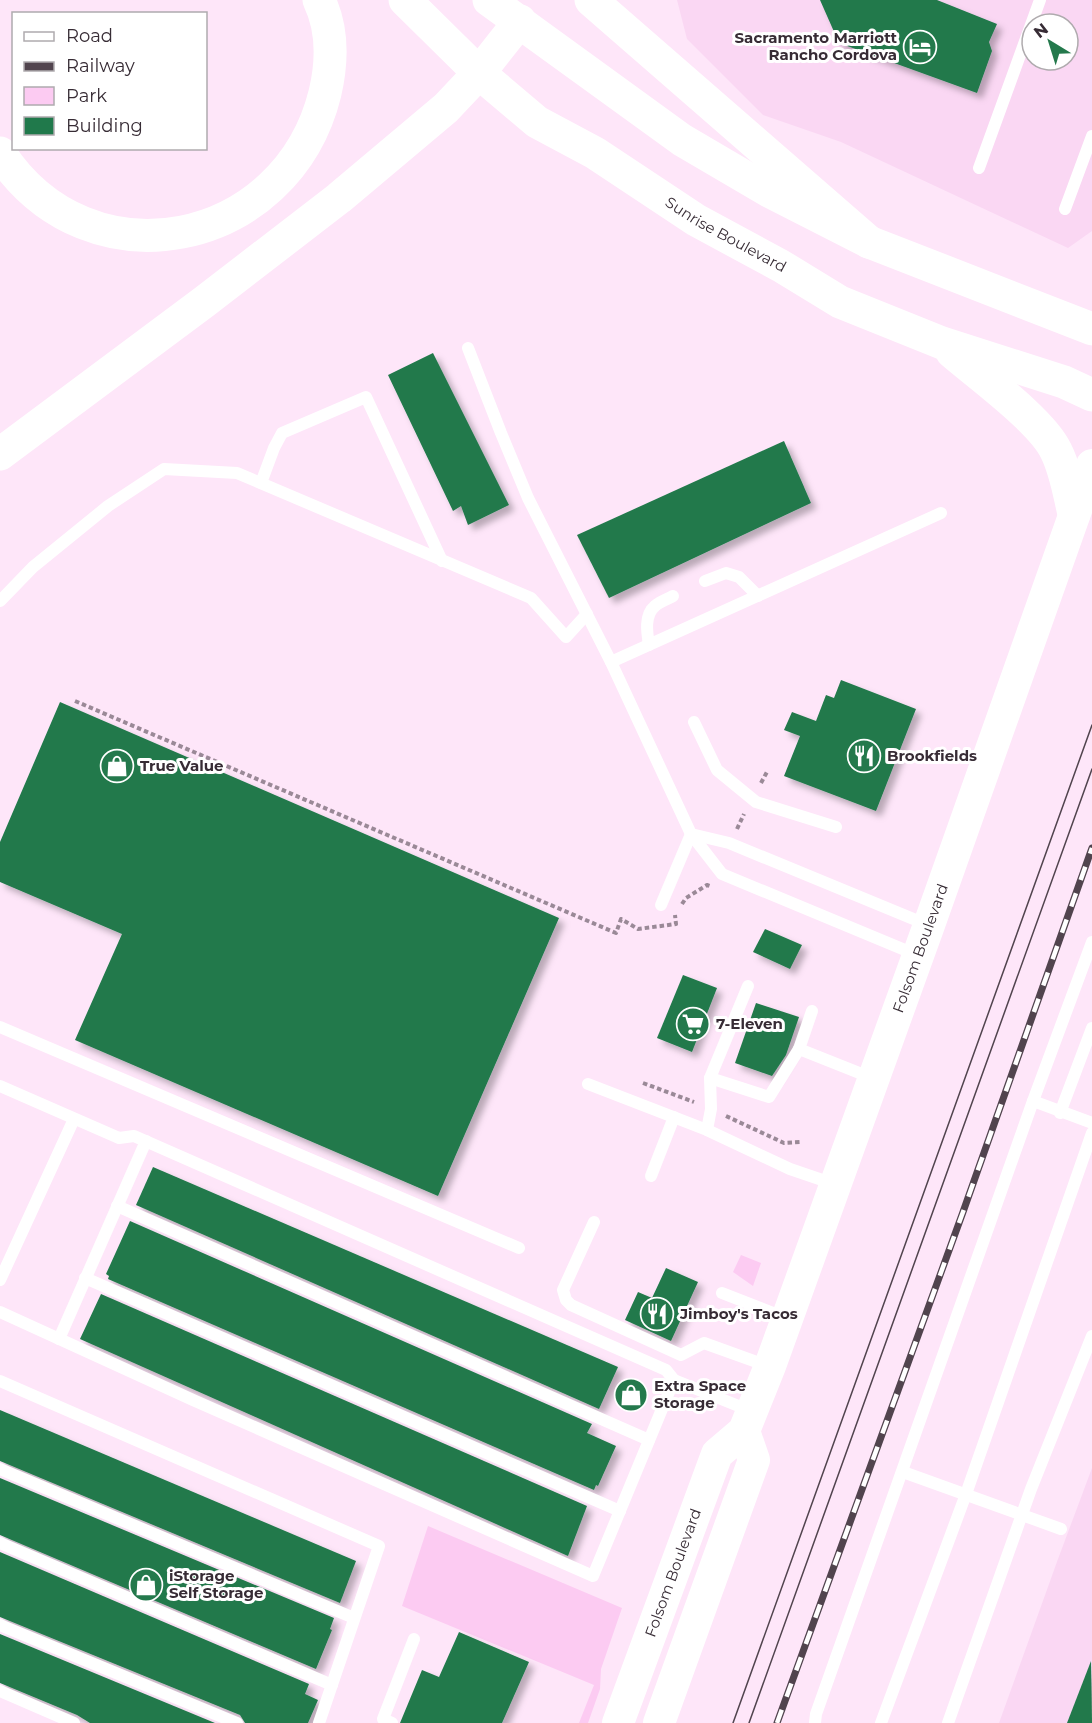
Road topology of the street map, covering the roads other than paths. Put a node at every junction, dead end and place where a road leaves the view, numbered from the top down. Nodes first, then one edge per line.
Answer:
1 (319, 0) edge
2 (405, 0) edge
3 (489, 0) edge
4 (591, 0) edge
5 (1040, 0) edge
6 (520, 21) junction
7 (479, 73) junction
8 (1092, 136) edge
9 (0, 153) edge
10 (979, 168) dead end
11 (1065, 209) dead end
12 (869, 242) junction
13 (1092, 329) edge
14 (942, 343) junction
15 (468, 348) dead end
16 (1092, 395) edge
17 (0, 454) edge
18 (1092, 465) edge
19 (261, 483) junction
20 (941, 513) dead end
21 (1074, 514) junction
22 (442, 561) junction
23 (705, 581) dead end
24 (673, 596) dead end
25 (758, 596) junction
26 (0, 601) edge
27 (586, 614) junction
28 (649, 645) junction
29 (611, 662) junction
30 (694, 722) dead end
31 (836, 827) dead end
32 (692, 834) junction
33 (661, 905) dead end
34 (929, 925) junction
35 (1092, 942) edge
36 (918, 956) junction
37 (748, 986) dead end
38 (812, 1011) dead end
39 (0, 1027) edge
40 (1092, 1028) edge
41 (799, 1049) junction
42 (710, 1078) junction
43 (873, 1078) junction
44 (588, 1084) dead end
45 (0, 1086) edge
46 (1033, 1101) junction
47 (1060, 1113) junction
48 (674, 1117) junction
49 (74, 1119) junction
50 (1092, 1123) edge
51 (707, 1130) junction
52 (1092, 1133) edge
53 (146, 1141) junction
54 (651, 1176) dead end
55 (835, 1185) junction
56 (117, 1206) junction
57 (594, 1222) dead end
58 (519, 1248) dead end
59 (85, 1278) junction
60 (0, 1280) edge
61 (722, 1293) dead end
62 (0, 1312) edge
63 (787, 1318) junction
64 (1092, 1336) edge
65 (59, 1339) junction
66 (770, 1366) junction
67 (674, 1380) junction
68 (0, 1381) edge
69 (748, 1421) junction
70 (649, 1440) junction
71 (0, 1469) edge
72 (903, 1472) junction
73 (966, 1494) junction
74 (620, 1511) junction
75 (1022, 1514) junction
76 (1061, 1529) dead end
77 (0, 1543) edge
78 (354, 1618) junction
79 (0, 1625) edge
80 (414, 1639) dead end
81 (332, 1685) junction
82 (0, 1691) edge
83 (74, 1723) edge
84 (237, 1723) edge
85 (319, 1723) edge
86 (392, 1723) edge
87 (618, 1723) edge
88 (659, 1723) edge
89 (815, 1723) edge
90 (881, 1723) edge
91 (948, 1723) edge

1 - 9 main road
2 - 7 main road, Sunrise Boulevard
3 - 6 main road
4 - 12 main road
5 - 10 lane
6 - 7 main road
6 - 12 main road
7 - 14 main road, Sunrise Boulevard
7 - 17 main road
8 - 11 lane
12 - 13 main road
14 - 16 main road, Sunrise Boulevard
14 - 21 main road
15 - 27 lane
18 - 21 main road, Folsom Boulevard
19 - 22 lane
19 - 22 lane
19 - 26 lane
20 - 25 lane
21 - 34 main road, Folsom Boulevard
22 - 27 lane
23 - 25 lane
24 - 28 lane
25 - 28 lane
27 - 29 lane
28 - 29 lane
29 - 32 lane
30 - 31 lane
32 - 33 lane
32 - 34 lane
32 - 36 lane
34 - 36 main road, Folsom Boulevard
35 - 46 lane
36 - 43 main road, Folsom Boulevard
37 - 42 lane
38 - 41 lane
39 - 58 lane
40 - 47 lane
41 - 42 lane
41 - 43 lane
42 - 51 lane
43 - 55 main road, Folsom Boulevard
44 - 48 lane
45 - 49 lane
46 - 47 lane
46 - 72 lane
47 - 50 lane
48 - 51 lane
48 - 54 lane
49 - 53 lane
49 - 60 lane
51 - 55 lane
52 - 73 lane
53 - 56 lane
53 - 67 lane
55 - 63 main road, Folsom Boulevard
56 - 59 lane
56 - 70 lane
57 - 66 lane
59 - 65 lane
59 - 74 lane
61 - 63 lane
62 - 65 lane
63 - 66 main road, Folsom Boulevard
64 - 75 lane
65 - 74 lane
66 - 69 main road, Folsom Boulevard
67 - 69 lane
67 - 70 lane
68 - 78 lane
69 - 87 main road, Folsom Boulevard
69 - 88 main road
70 - 74 lane
71 - 78 lane
72 - 73 lane
72 - 89 lane
73 - 75 lane
73 - 90 lane
75 - 76 lane
75 - 91 lane
77 - 81 lane
78 - 81 lane
79 - 84 lane
80 - 86 lane
81 - 85 lane
82 - 83 lane

